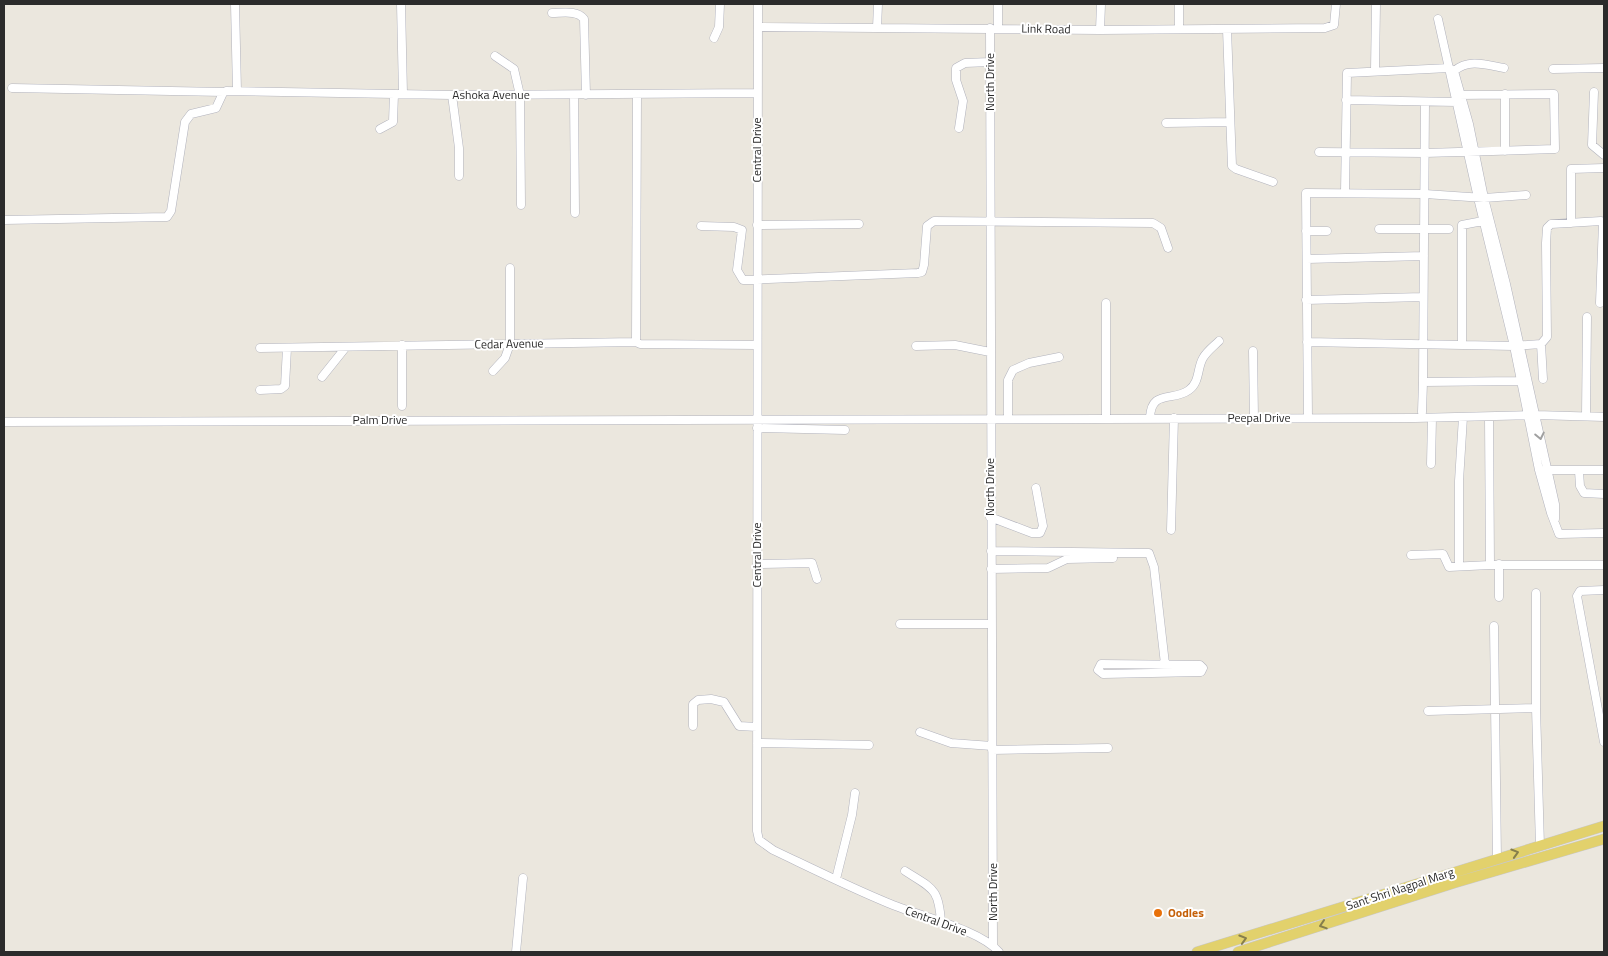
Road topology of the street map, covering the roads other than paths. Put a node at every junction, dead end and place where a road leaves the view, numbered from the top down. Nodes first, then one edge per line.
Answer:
1 (235, 4) edge
2 (401, 4) edge
3 (720, 4) edge
4 (758, 4) edge
5 (878, 4) edge
6 (998, 4) edge
7 (1101, 4) edge
8 (1179, 4) edge
9 (1336, 4) edge
10 (1376, 4) edge
11 (552, 13) dead end
12 (1438, 19) dead end
13 (758, 27) junction
14 (877, 28) junction
15 (994, 28) junction
16 (1227, 28) junction
17 (1179, 29) junction
18 (1100, 30) junction
19 (714, 38) dead end
20 (495, 56) dead end
21 (990, 62) junction
22 (1504, 68) dead end
23 (1604, 68) edge
24 (1452, 69) junction
25 (1553, 69) dead end
26 (1374, 70) junction
27 (12, 88) dead end
28 (236, 91) junction
29 (225, 92) junction
30 (1594, 92) dead end
31 (757, 93) junction
32 (399, 94) junction
33 (1504, 94) junction
34 (452, 95) junction
35 (520, 95) junction
36 (574, 95) junction
37 (586, 95) junction
38 (637, 95) junction
39 (1458, 97) junction
40 (1346, 100) junction
41 (1425, 102) junction
42 (1229, 122) junction
43 (1166, 123) dead end
44 (959, 128) dead end
45 (380, 129) dead end
46 (1505, 151) junction
47 (1319, 152) dead end
48 (1345, 152) junction
49 (1471, 152) junction
50 (1425, 153) junction
51 (1604, 155) edge
52 (1604, 168) edge
53 (459, 176) dead end
54 (1273, 182) dead end
55 (1345, 192) junction
56 (1425, 194) junction
57 (1526, 196) dead end
58 (1481, 198) junction
59 (521, 205) dead end
60 (575, 213) dead end
61 (4, 220) edge
62 (1487, 220) junction
63 (990, 222) junction
64 (1571, 222) junction
65 (859, 224) dead end
66 (757, 225) junction
67 (701, 226) dead end
68 (1378, 229) dead end
69 (1449, 229) dead end
70 (1424, 230) junction
71 (1306, 231) junction
72 (1327, 231) dead end
73 (1168, 248) dead end
74 (1424, 256) junction
75 (1306, 259) junction
76 (510, 268) dead end
77 (757, 280) junction
78 (1423, 297) junction
79 (1306, 300) junction
80 (1106, 303) dead end
81 (1600, 303) dead end
82 (1586, 317) dead end
83 (1219, 340) dead end
84 (636, 342) junction
85 (1307, 342) junction
86 (1424, 343) junction
87 (510, 344) junction
88 (1462, 344) junction
89 (1541, 344) junction
90 (402, 345) junction
91 (757, 345) junction
92 (916, 346) dead end
93 (1517, 346) junction
94 (346, 347) junction
95 (260, 348) dead end
96 (286, 348) junction
97 (990, 352) junction
98 (1253, 352) dead end
99 (1059, 357) dead end
100 (493, 371) dead end
101 (322, 377) dead end
102 (1543, 379) dead end
103 (1522, 381) junction
104 (1423, 382) junction
105 (260, 390) dead end
106 (402, 406) dead end
107 (1422, 412) dead end
108 (1604, 413) edge
109 (1532, 415) junction
110 (1586, 416) junction
111 (1463, 417) junction
112 (1489, 417) junction
113 (1604, 417) edge
114 (1150, 418) junction
115 (1174, 418) junction
116 (1254, 418) junction
117 (1308, 418) junction
118 (1432, 418) junction
119 (757, 419) junction
120 (990, 419) junction
121 (1008, 419) junction
122 (1106, 419) junction
123 (4, 422) edge
124 (757, 428) junction
125 (845, 430) dead end
126 (1431, 464) dead end
127 (1539, 470) junction
128 (1548, 470) junction
129 (1604, 470) edge
130 (1579, 471) junction
131 (1036, 488) dead end
132 (1604, 494) edge
133 (990, 517) junction
134 (1555, 519) junction
135 (1171, 530) dead end
136 (1604, 533) edge
137 (991, 550) junction
138 (1411, 555) dead end
139 (1113, 558) dead end
140 (757, 564) junction
141 (1499, 564) junction
142 (1490, 565) junction
143 (1604, 565) edge
144 (1460, 566) junction
145 (991, 569) junction
146 (817, 579) dead end
147 (1604, 590) edge
148 (1536, 594) dead end
149 (1499, 597) dead end
150 (900, 624) dead end
151 (991, 624) junction
152 (1494, 626) dead end
153 (1165, 664) junction
154 (1536, 708) junction
155 (1495, 710) junction
156 (1428, 711) dead end
157 (693, 726) dead end
158 (757, 727) junction
159 (920, 732) dead end
160 (1604, 742) edge
161 (757, 743) junction
162 (869, 745) dead end
163 (992, 748) junction
164 (1108, 748) dead end
165 (855, 794) dead end
166 (1604, 826) edge
167 (1604, 839) edge
168 (1540, 846) junction
169 (1497, 859) junction
170 (1480, 870) junction
171 (905, 871) dead end
172 (523, 878) dead end
173 (836, 879) junction
174 (941, 923) junction
175 (993, 945) junction
176 (1223, 949) edge
177 (516, 952) edge
178 (999, 952) edge
179 (1196, 952) edge
180 (1238, 952) edge

1 - 28 street
2 - 32 street
3 - 19 street
4 - 13 street, Central Drive
5 - 14 street
6 - 15 street, North Drive
7 - 18 street
8 - 17 street
9 - 16 street, Link Road
10 - 26 street
11 - 37 street
12 - 24 street
13 - 14 street, Link Road
13 - 31 street, Central Drive
14 - 15 street, Link Road
15 - 18 street, Link Road
15 - 21 street, North Drive
16 - 17 street, Link Road
16 - 42 street
17 - 18 street, Link Road
20 - 35 street
21 - 44 street
21 - 63 street, North Drive
22 - 24 street
23 - 25 street
24 - 26 street
24 - 39 street
26 - 40 street
27 - 29 street, Ashoka Avenue
28 - 29 street, Ashoka Avenue
28 - 32 street, Ashoka Avenue
29 - 61 street
30 - 51 street
31 - 38 street, Ashoka Avenue
31 - 66 street, Central Drive
32 - 34 street, Ashoka Avenue
32 - 45 street
33 - 39 street
33 - 46 street
33 - 46 street
34 - 35 street, Ashoka Avenue
34 - 53 street
35 - 36 street, Ashoka Avenue
35 - 59 street
36 - 37 street, Ashoka Avenue
36 - 60 street
37 - 38 street, Ashoka Avenue
38 - 84 street
39 - 41 street
39 - 49 street
40 - 41 street
40 - 48 street
41 - 50 street
42 - 43 street
42 - 54 street
46 - 49 street
47 - 48 street
48 - 50 street
48 - 55 street
49 - 50 street
49 - 58 street
50 - 56 street
52 - 64 street
55 - 56 street
55 - 71 street
56 - 58 street
56 - 70 street
57 - 58 street
58 - 62 street
62 - 88 street
62 - 93 street
63 - 73 street
63 - 77 street
63 - 97 street, North Drive
64 - 81 street
64 - 89 street
65 - 66 street
66 - 77 street, Central Drive
67 - 77 street
68 - 70 street
69 - 70 street
70 - 74 street
71 - 72 street
71 - 75 street
74 - 75 street
74 - 78 street
75 - 79 street
76 - 87 street
77 - 91 street, Central Drive
78 - 79 street
78 - 86 street
79 - 85 street
80 - 122 street
82 - 110 street
83 - 114 street
84 - 87 street, Cedar Avenue
84 - 91 street, Cedar Avenue
85 - 86 street
85 - 117 street
86 - 88 street
86 - 104 street
87 - 90 street, Cedar Avenue
87 - 100 street
88 - 93 street
89 - 93 street
89 - 102 street
90 - 94 street, Cedar Avenue
90 - 106 street
91 - 119 street, Central Drive
92 - 97 street
93 - 103 street
93 - 109 street
94 - 96 street, Cedar Avenue
94 - 101 street
95 - 96 street, Cedar Avenue
96 - 105 street
97 - 120 street, North Drive
98 - 116 street
99 - 121 street
103 - 104 street
103 - 109 street
104 - 107 street
108 - 113 street
109 - 110 street, Peepal Drive
109 - 112 street, Peepal Drive
109 - 127 street
109 -> 128 street
110 - 113 street, Peepal Drive
111 - 112 street, Peepal Drive
111 - 118 street, Peepal Drive
111 - 144 street
112 - 142 street
114 - 115 street, Peepal Drive
114 - 122 street, Peepal Drive
115 - 116 street, Peepal Drive
115 - 135 street
116 - 117 street, Peepal Drive
117 - 118 street, Peepal Drive
118 - 126 street
119 - 120 street, Palm Drive
119 - 123 street, Palm Drive
119 - 124 street, Central Drive
120 - 121 street, Peepal Drive
120 - 133 street, North Drive
121 - 122 street, Peepal Drive
124 - 125 street
124 - 140 street, Central Drive
127 - 128 street
127 - 134 street
128 - 130 street
128 - 134 street
129 - 130 street
130 - 132 street
131 - 133 street
133 - 137 street, North Drive
134 - 136 street
137 - 145 street, North Drive
137 - 153 street
138 - 144 street
139 - 145 street
140 - 146 street
140 - 158 street, Central Drive
141 - 142 street
141 - 143 street
141 - 149 street
142 - 144 street
145 - 151 street, North Drive
147 - 160 street
148 - 154 street
150 - 151 street
151 - 163 street, North Drive
152 - 155 street
153 - 153 street
154 - 155 street
154 - 168 street
155 - 156 street
155 - 169 street
157 - 158 street
158 - 161 street, Central Drive
159 - 163 street
161 - 162 street
161 - 173 street, Central Drive
163 - 164 street
163 - 175 street, North Drive
165 - 173 street
166 - 168 main road, Sant Shri Nagpal Marg
167 - 170 main road, Sant Shri Nagpal Marg
169 -> 168 main road, Sant Shri Nagpal Marg
169 - 170 main road, Sant Shri Nagpal Marg
176 -> 170 main road, Sant Shri Nagpal Marg
170 -> 180 main road, Sant Shri Nagpal Marg
171 - 174 street
172 - 177 street
173 - 174 street, Central Drive
174 - 175 street, Central Drive
175 - 178 street, Central Drive
176 - 179 main road, Sant Shri Nagpal Marg

